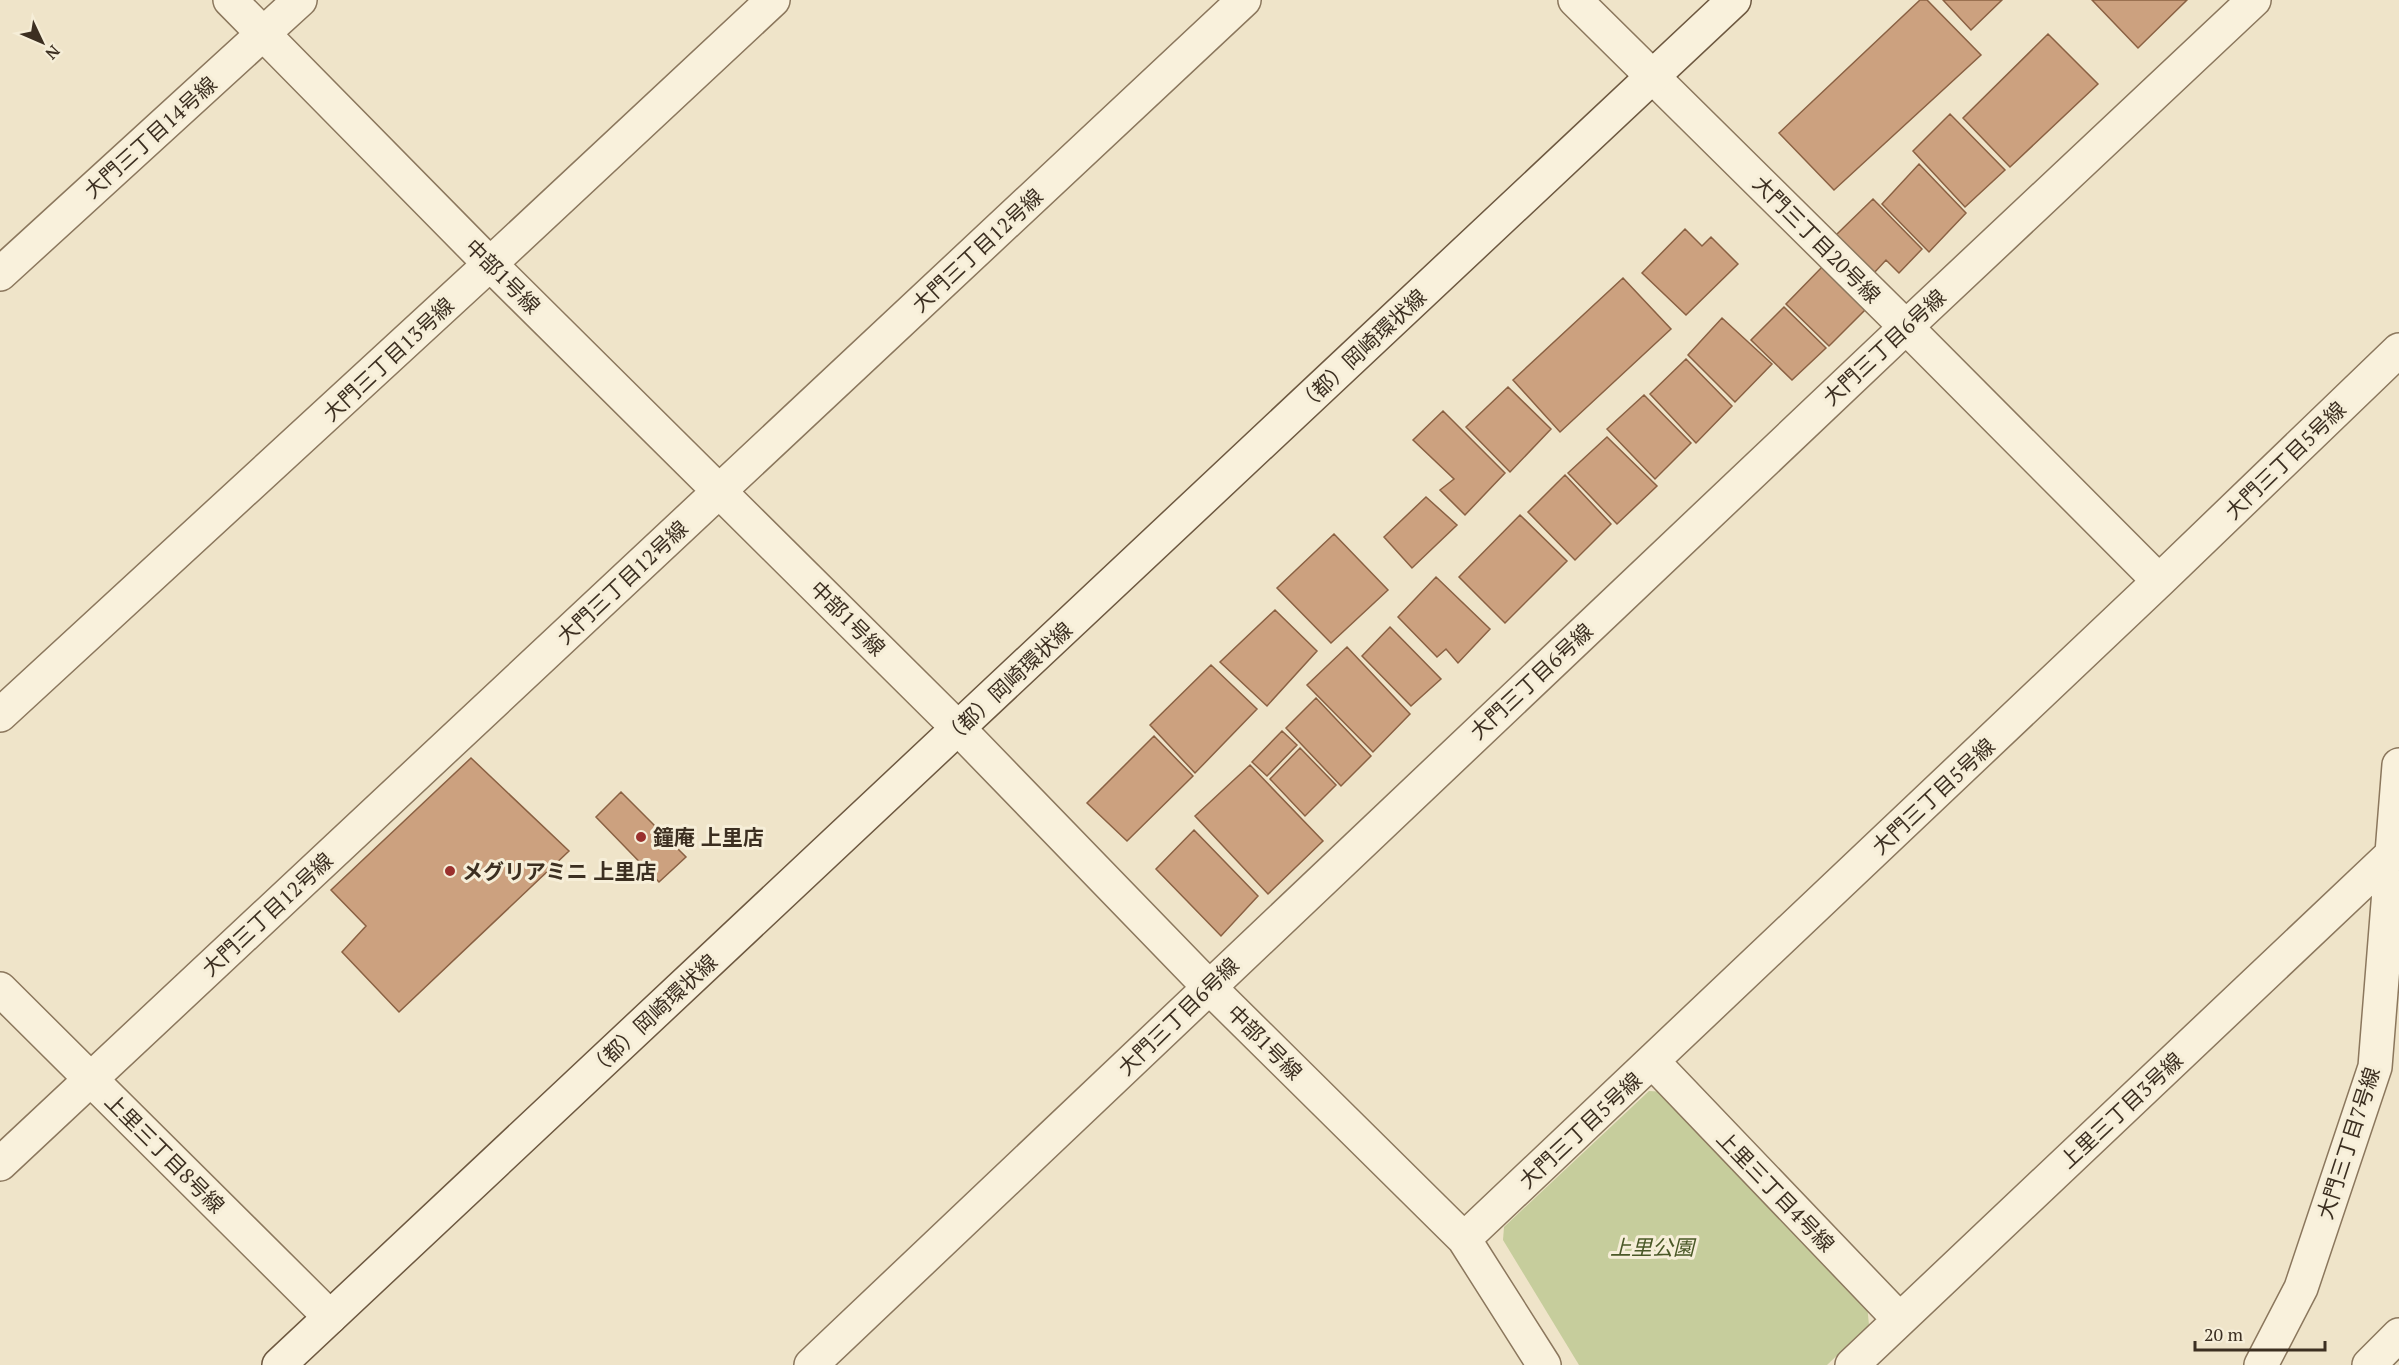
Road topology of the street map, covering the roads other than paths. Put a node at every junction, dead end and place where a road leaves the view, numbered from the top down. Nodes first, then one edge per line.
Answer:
1 (230, 0) edge
2 (300, 0) edge
3 (773, 0) edge
4 (1244, 0) edge
5 (1575, 0) edge
6 (1734, 0) edge
7 (2254, 0) edge
8 (263, 33) junction
9 (1653, 76) junction
10 (490, 264) junction
11 (0, 274) edge
12 (1906, 327) junction
13 (2399, 350) edge
14 (720, 490) junction
15 (2159, 581) junction
16 (0, 715) edge
17 (958, 728) junction
18 (2399, 765) edge
19 (2391, 855) junction
20 (1209, 987) junction
21 (0, 989) edge
22 (1653, 1062) junction
23 (91, 1079) junction
24 (0, 1164) edge
25 (1464, 1239) junction
26 (330, 1317) junction
27 (1899, 1319) junction
28 (2399, 1335) edge
29 (279, 1365) edge
30 (811, 1365) edge
31 (1544, 1365) edge
32 (1852, 1365) edge
33 (2260, 1365) edge
34 (2369, 1365) edge

1 - 8 street, 中部1号線
2 - 8 street, 大門三丁目14号線
3 - 10 street, 大門三丁目13号線
4 - 14 street, 大門三丁目12号線
5 - 9 street, 大門三丁目20号線
6 - 9 street, （都）岡崎環状線
7 - 12 street, 大門三丁目6号線
8 - 10 street, 中部1号線
8 - 11 street, 大門三丁目14号線
9 - 12 street, 大門三丁目20号線
9 - 17 street, （都）岡崎環状線
10 - 14 street, 中部1号線
10 - 16 street, 大門三丁目13号線
12 - 15 street, 大門三丁目20号線
12 - 20 street, 大門三丁目6号線
13 - 15 street, 大門三丁目5号線
14 - 17 street, 中部1号線
14 - 23 street, 大門三丁目12号線
15 - 22 street, 大門三丁目5号線
17 - 20 street, 中部1号線
17 - 26 street, （都）岡崎環状線
18 - 19 street, 大門三丁目7号線
19 - 27 street, 上里三丁目3号線
19 - 33 street, 大門三丁目7号線
20 - 25 street, 中部1号線
20 - 30 street, 大門三丁目6号線
21 - 23 street, 上里三丁目8号線
22 - 25 street, 大門三丁目5号線
22 - 27 street, 上里三丁目4号線
23 - 24 street, 大門三丁目12号線
23 - 26 street, 上里三丁目8号線
25 - 31 street, 中部1号線
26 - 29 street, （都）岡崎環状線
27 - 32 street, 上里三丁目3号線
28 - 34 street

